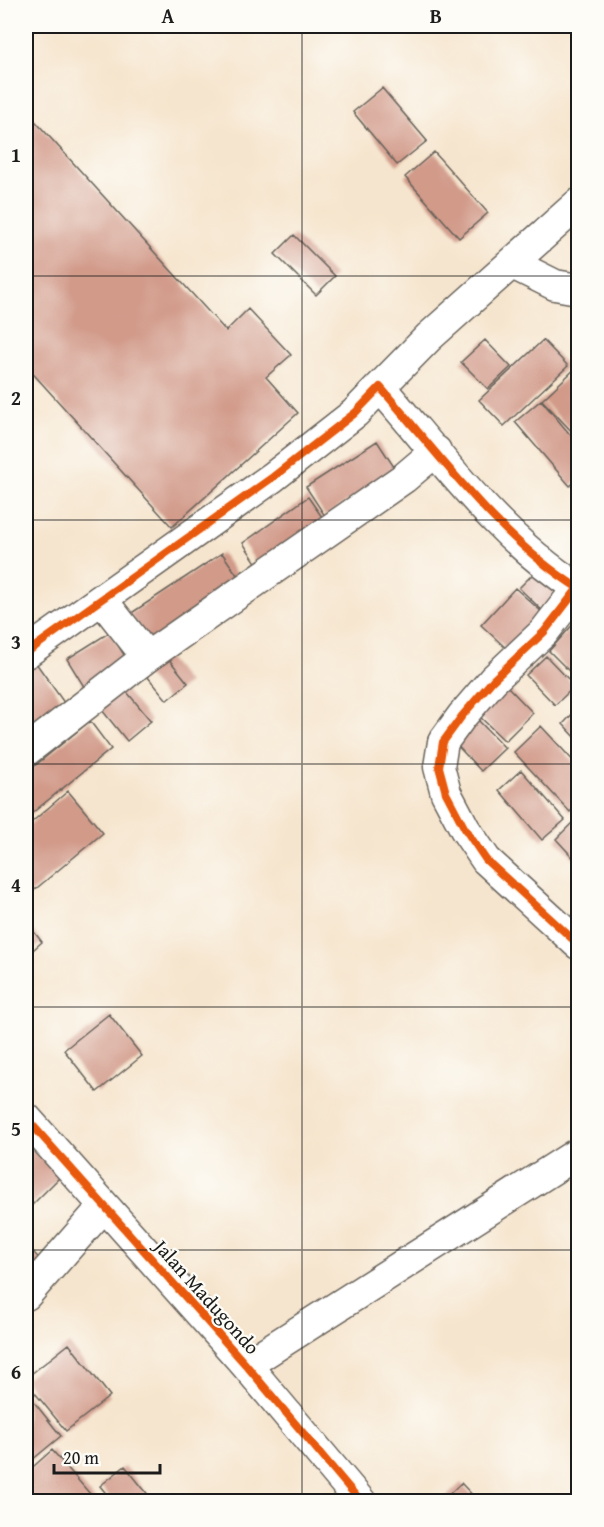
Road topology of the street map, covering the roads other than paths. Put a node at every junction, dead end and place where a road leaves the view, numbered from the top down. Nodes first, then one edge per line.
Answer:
1 (579, 204) edge
2 (513, 264) junction
3 (579, 289) edge
4 (380, 387) junction
5 (436, 451) junction
6 (579, 588) edge
7 (102, 600) junction
8 (26, 653) edge
9 (147, 657) junction
10 (26, 751) edge
11 (579, 944) edge
12 (26, 1118) edge
13 (579, 1153) edge
14 (104, 1206) junction
15 (26, 1295) edge
16 (246, 1365) junction
17 (361, 1502) edge

1 - 2 street
2 - 3 street
2 - 4 street
4 - 5 street
4 - 7 street
5 - 6 street
5 - 9 street
6 - 11 street
7 - 8 street
7 - 9 street
9 - 10 street
12 - 14 street, Jalan Madugondo
13 - 16 street
14 - 15 street
14 - 16 street, Jalan Madugondo
16 - 17 street, Jalan Madugondo

